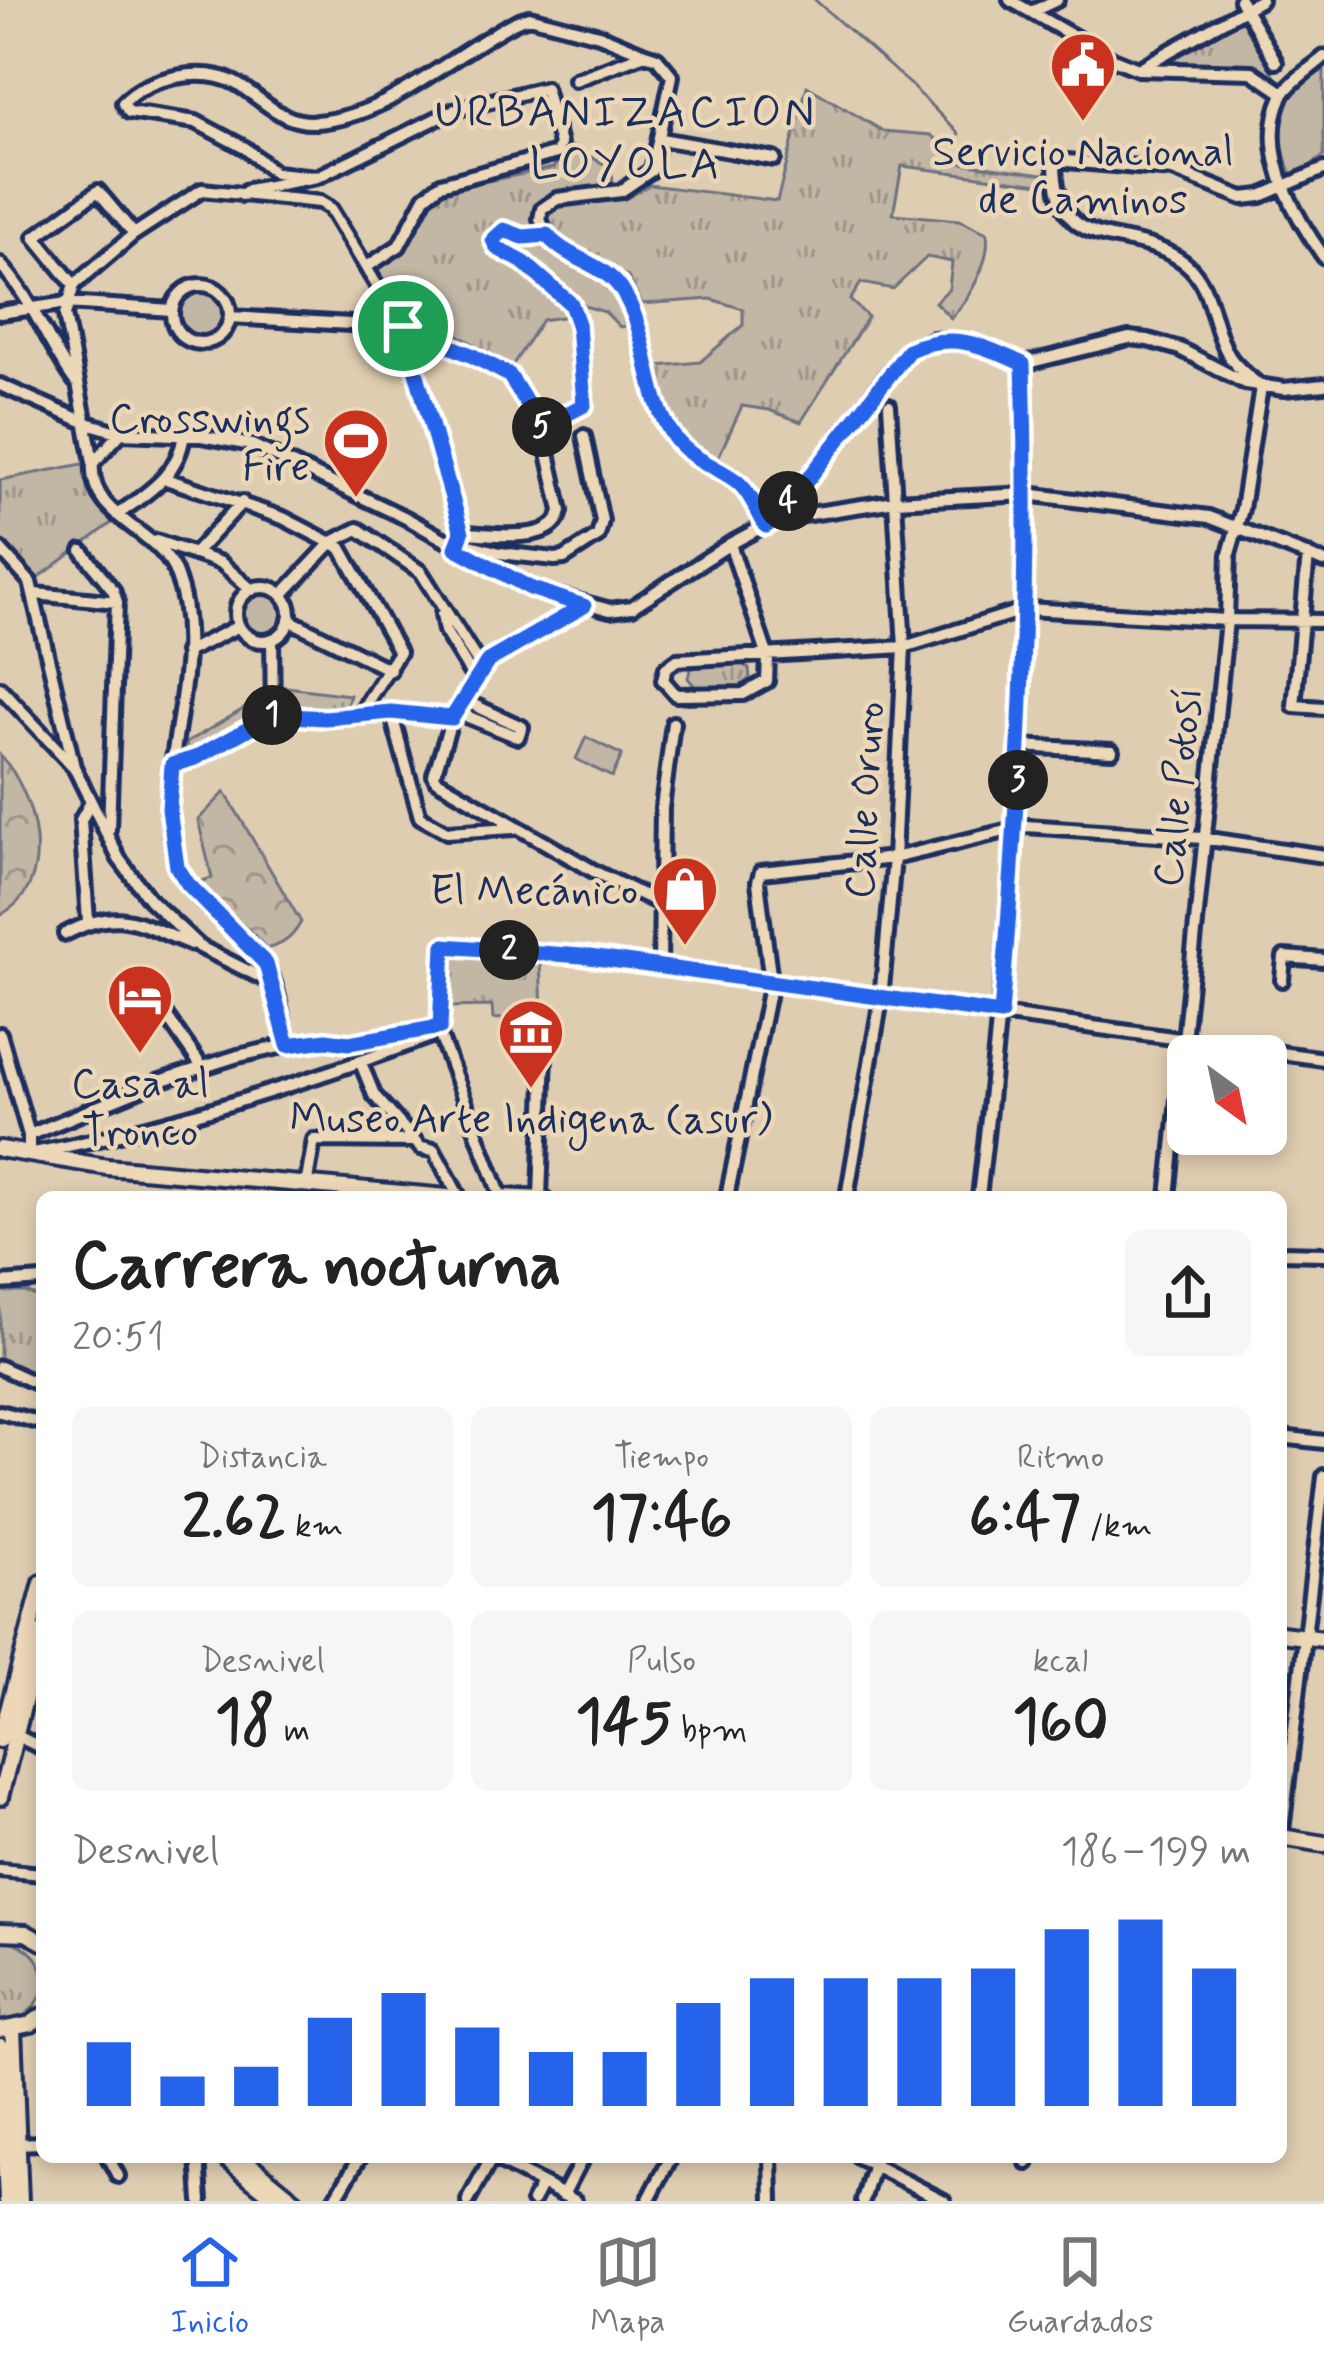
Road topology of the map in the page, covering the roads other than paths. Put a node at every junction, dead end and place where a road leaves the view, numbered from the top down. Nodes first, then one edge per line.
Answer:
1 (1010, 0) edge
2 (1038, 0) edge
3 (1057, 0) edge
4 (1261, 0) edge
5 (1243, 4) edge
6 (1031, 12) junction
7 (645, 54) junction
8 (1324, 57) edge
9 (1276, 62) dead end
10 (1138, 69) junction
11 (575, 80) dead end
12 (1283, 93) junction
13 (661, 139) junction
14 (774, 158) dead end
15 (1324, 170) edge
16 (316, 177) junction
17 (1284, 188) junction
18 (242, 195) junction
19 (134, 235) junction
20 (547, 235) junction
21 (1324, 257) edge
22 (0, 264) edge
23 (368, 266) junction
24 (74, 285) junction
25 (67, 303) junction
26 (32, 307) junction
27 (172, 310) junction
28 (0, 313) edge
29 (230, 317) junction
30 (403, 326) junction
31 (1023, 364) junction
32 (76, 384) junction
33 (0, 385) edge
34 (1324, 385) edge
35 (1261, 387) junction
36 (889, 405) dead end
37 (87, 424) junction
38 (542, 427) junction
39 (122, 433) junction
40 (184, 434) junction
41 (584, 436) dead end
42 (93, 463) junction
43 (166, 479) junction
44 (1027, 494) junction
45 (895, 501) junction
46 (242, 502) junction
47 (117, 515) junction
48 (772, 522) junction
49 (1237, 526) junction
50 (147, 537) junction
51 (459, 541) junction
52 (332, 542) junction
53 (730, 544) junction
54 (0, 549) edge
55 (82, 550) dead end
56 (196, 552) junction
57 (1308, 555) junction
58 (1324, 562) edge
59 (252, 590) junction
60 (34, 594) junction
61 (282, 595) junction
62 (117, 602) junction
63 (584, 606) junction
64 (1027, 609) junction
65 (289, 620) junction
66 (1227, 620) junction
67 (1324, 621) edge
68 (1302, 622) junction
69 (239, 626) junction
70 (272, 639) junction
71 (904, 647) junction
72 (186, 652) junction
73 (768, 657) junction
74 (389, 670) junction
75 (479, 675) junction
76 (0, 688) edge
77 (1324, 708) edge
78 (457, 710) junction
79 (391, 712) junction
80 (360, 713) junction
81 (273, 715) junction
82 (673, 723) dead end
83 (1020, 746) junction
84 (1112, 751) dead end
85 (172, 765) junction
86 (74, 767) junction
87 (91, 802) junction
88 (517, 827) junction
89 (1016, 829) junction
90 (110, 838) junction
91 (1202, 838) junction
92 (1324, 856) edge
93 (894, 858) junction
94 (662, 904) junction
95 (88, 921) junction
96 (65, 934) dead end
97 (200, 947) junction
98 (1324, 960) edge
99 (660, 966) junction
100 (1282, 980) dead end
101 (771, 982) junction
102 (272, 983) junction
103 (147, 988) dead end
104 (881, 999) junction
105 (1001, 1014) junction
106 (546, 1023) dead end
107 (440, 1030) junction
108 (0, 1034) edge
109 (1186, 1035) edge
110 (1167, 1038) edge
111 (288, 1045) junction
112 (1287, 1054) edge
113 (1324, 1059) edge
114 (361, 1063) junction
115 (202, 1067) junction
116 (29, 1136) junction
117 (415, 1141) junction
118 (0, 1150) edge
119 (29, 1154) junction
120 (1173, 1155) edge
121 (306, 1186) junction
122 (370, 1191) edge
123 (456, 1191) edge
124 (499, 1191) edge
125 (541, 1191) edge
126 (728, 1191) edge
127 (848, 1191) edge
128 (980, 1191) edge
129 (1169, 1191) edge
130 (1287, 1252) edge
131 (1324, 1254) edge
132 (36, 1280) edge
133 (0, 1283) edge
134 (0, 1367) edge
135 (36, 1383) edge
136 (0, 1412) edge
137 (36, 1422) edge
138 (1287, 1438) edge
139 (1324, 1442) edge
140 (1324, 1476) edge
141 (36, 1633) edge
142 (1287, 1635) edge
143 (36, 1636) edge
144 (1304, 1636) junction
145 (1324, 1639) edge
146 (5, 1701) edge
147 (6, 1735) edge
148 (36, 1746) edge
149 (1287, 1785) edge
150 (0, 1797) edge
151 (1287, 1838) edge
152 (1324, 1844) edge
153 (0, 1870) edge
154 (36, 1873) edge
155 (2, 1927) edge
156 (36, 1939) edge
157 (36, 2019) edge
158 (6, 2029) edge
159 (0, 2046) edge
160 (7, 2144) edge
161 (111, 2163) edge
162 (198, 2163) edge
163 (231, 2163) edge
164 (246, 2163) edge
165 (356, 2163) edge
166 (488, 2163) edge
167 (502, 2163) edge
168 (581, 2163) edge
169 (667, 2163) edge
170 (771, 2163) edge
171 (874, 2163) edge
172 (878, 2163) edge
173 (118, 2176) dead end
174 (542, 2184) junction
175 (271, 2195) edge
176 (569, 2198) edge
177 (7, 2201) edge
178 (20, 2201) edge
179 (201, 2201) edge
180 (295, 2201) edge
181 (334, 2201) edge
182 (468, 2201) edge
183 (533, 2201) edge
184 (647, 2201) edge
185 (772, 2201) edge
186 (862, 2201) edge
187 (944, 2201) edge

1 - 6 street
2 - 6 street
3 - 6 street
4 - 5 street
5 - 9 street
5 - 10 street
6 - 10 street
7 - 11 street
7 - 13 street
7 - 16 street
8 - 12 street
10 - 12 street
12 - 17 street
13 - 14 street
13 - 20 street
15 - 17 street
16 - 18 street
16 - 23 street
17 - 21 street
17 - 35 street
18 - 19 street
18 - 23 street
19 - 24 street
19 - 24 street
20 - 38 street
20 - 48 street
22 - 26 street
23 - 30 street
24 - 25 street
25 - 26 street
25 - 27 street
25 - 32 street
26 - 28 street
26 - 32 street
27 - 29 street
27 - 29 street
29 - 30 street
30 - 38 street
30 - 51 street
31 - 35 street
31 - 44 street
31 - 48 street
32 - 37 street
33 - 37 street
34 - 35 street
35 - 49 street, Calle Potosí
36 - 45 street, Calle Oruro
37 - 39 street
37 - 42 street
38 - 51 street
39 - 40 street
39 - 42 street
40 - 43 street
40 - 51 street
41 - 51 street
42 - 47 street
43 - 46 street
43 - 47 street
44 - 45 street
44 - 49 street
44 - 64 street
45 - 48 street
45 - 71 street, Calle Oruro
46 - 52 street
46 - 56 street
47 - 50 street
48 - 53 street
49 - 57 street
49 - 66 street, Calle Potosí
50 - 56 street
50 - 72 street
51 - 63 street
52 - 61 street
52 - 74 street
52 - 75 street
53 - 63 street
53 - 73 street
54 - 60 street
55 - 62 street
56 - 59 street
57 - 58 street
57 - 68 street
59 - 61 street
59 - 69 street
60 - 62 street
60 - 86 street
61 - 65 street
62 - 90 street
63 - 75 street
64 - 66 street
64 - 71 street
64 - 83 street
65 - 70 street
65 - 74 street
66 - 68 street
66 - 91 street, Calle Potosí
67 - 68 street
68 - 77 street
69 - 70 street
69 - 72 street
70 - 81 street
71 - 73 street
71 - 93 street, Calle Oruro
72 - 85 street
73 - 73 street
74 - 80 street
75 - 78 street
76 - 86 street
78 - 78 street
78 - 79 street
78 - 88 street
79 - 80 street
79 - 88 street
80 - 81 street
81 - 85 street
82 - 94 street
83 - 84 street
83 - 89 street
85 - 102 street
86 - 87 street
87 - 90 street
87 - 95 street
88 - 94 street
89 - 91 street
89 - 93 street
89 - 105 street
90 - 97 street
91 - 92 street
91 - 109 street, Calle Potosí
93 - 101 street
93 - 104 street, Calle Oruro
94 - 99 street
95 - 96 street
95 - 97 street
97 - 102 street
98 - 100 street
99 - 101 street
99 - 107 street
101 - 104 street
101 - 126 street
102 - 111 street
103 - 115 street
104 - 105 street
104 - 127 street, Calle Oruro
105 - 110 street
105 - 128 street
106 - 125 street
107 - 111 street
107 - 114 street
107 - 124 street
108 - 116 street
111 - 115 street
112 - 113 street
114 - 117 street
114 - 119 street
115 - 116 street
116 - 119 street
117 - 121 street
117 - 123 street
118 - 119 main road
119 - 121 main road
120 - 129 street, Calle Potosí
121 - 122 main road
130 - 131 street
132 - 133 street
134 - 135 street
136 - 137 street
138 - 139 street
140 - 144 street
141 - 146 main road
142 - 144 main road
143 - 147 main road
144 - 145 main road
144 - 149 street
146 - 147 main road
147 - 148 street
147 - 150 main road
151 - 152 main road
153 - 154 street
155 - 156 main road
157 - 158 main road
158 - 160 main road
159 - 160 main road
160 - 177 main road
160 - 178 main road
161 - 173 street
162 - 179 street
163 - 175 main road
164 - 175 main road
165 - 181 street
166 - 182 street
167 - 174 street
168 - 176 street
169 - 184 street
170 - 185 street
171 - 186 street
172 - 187 street
174 - 176 street
174 - 183 street
175 - 180 main road

